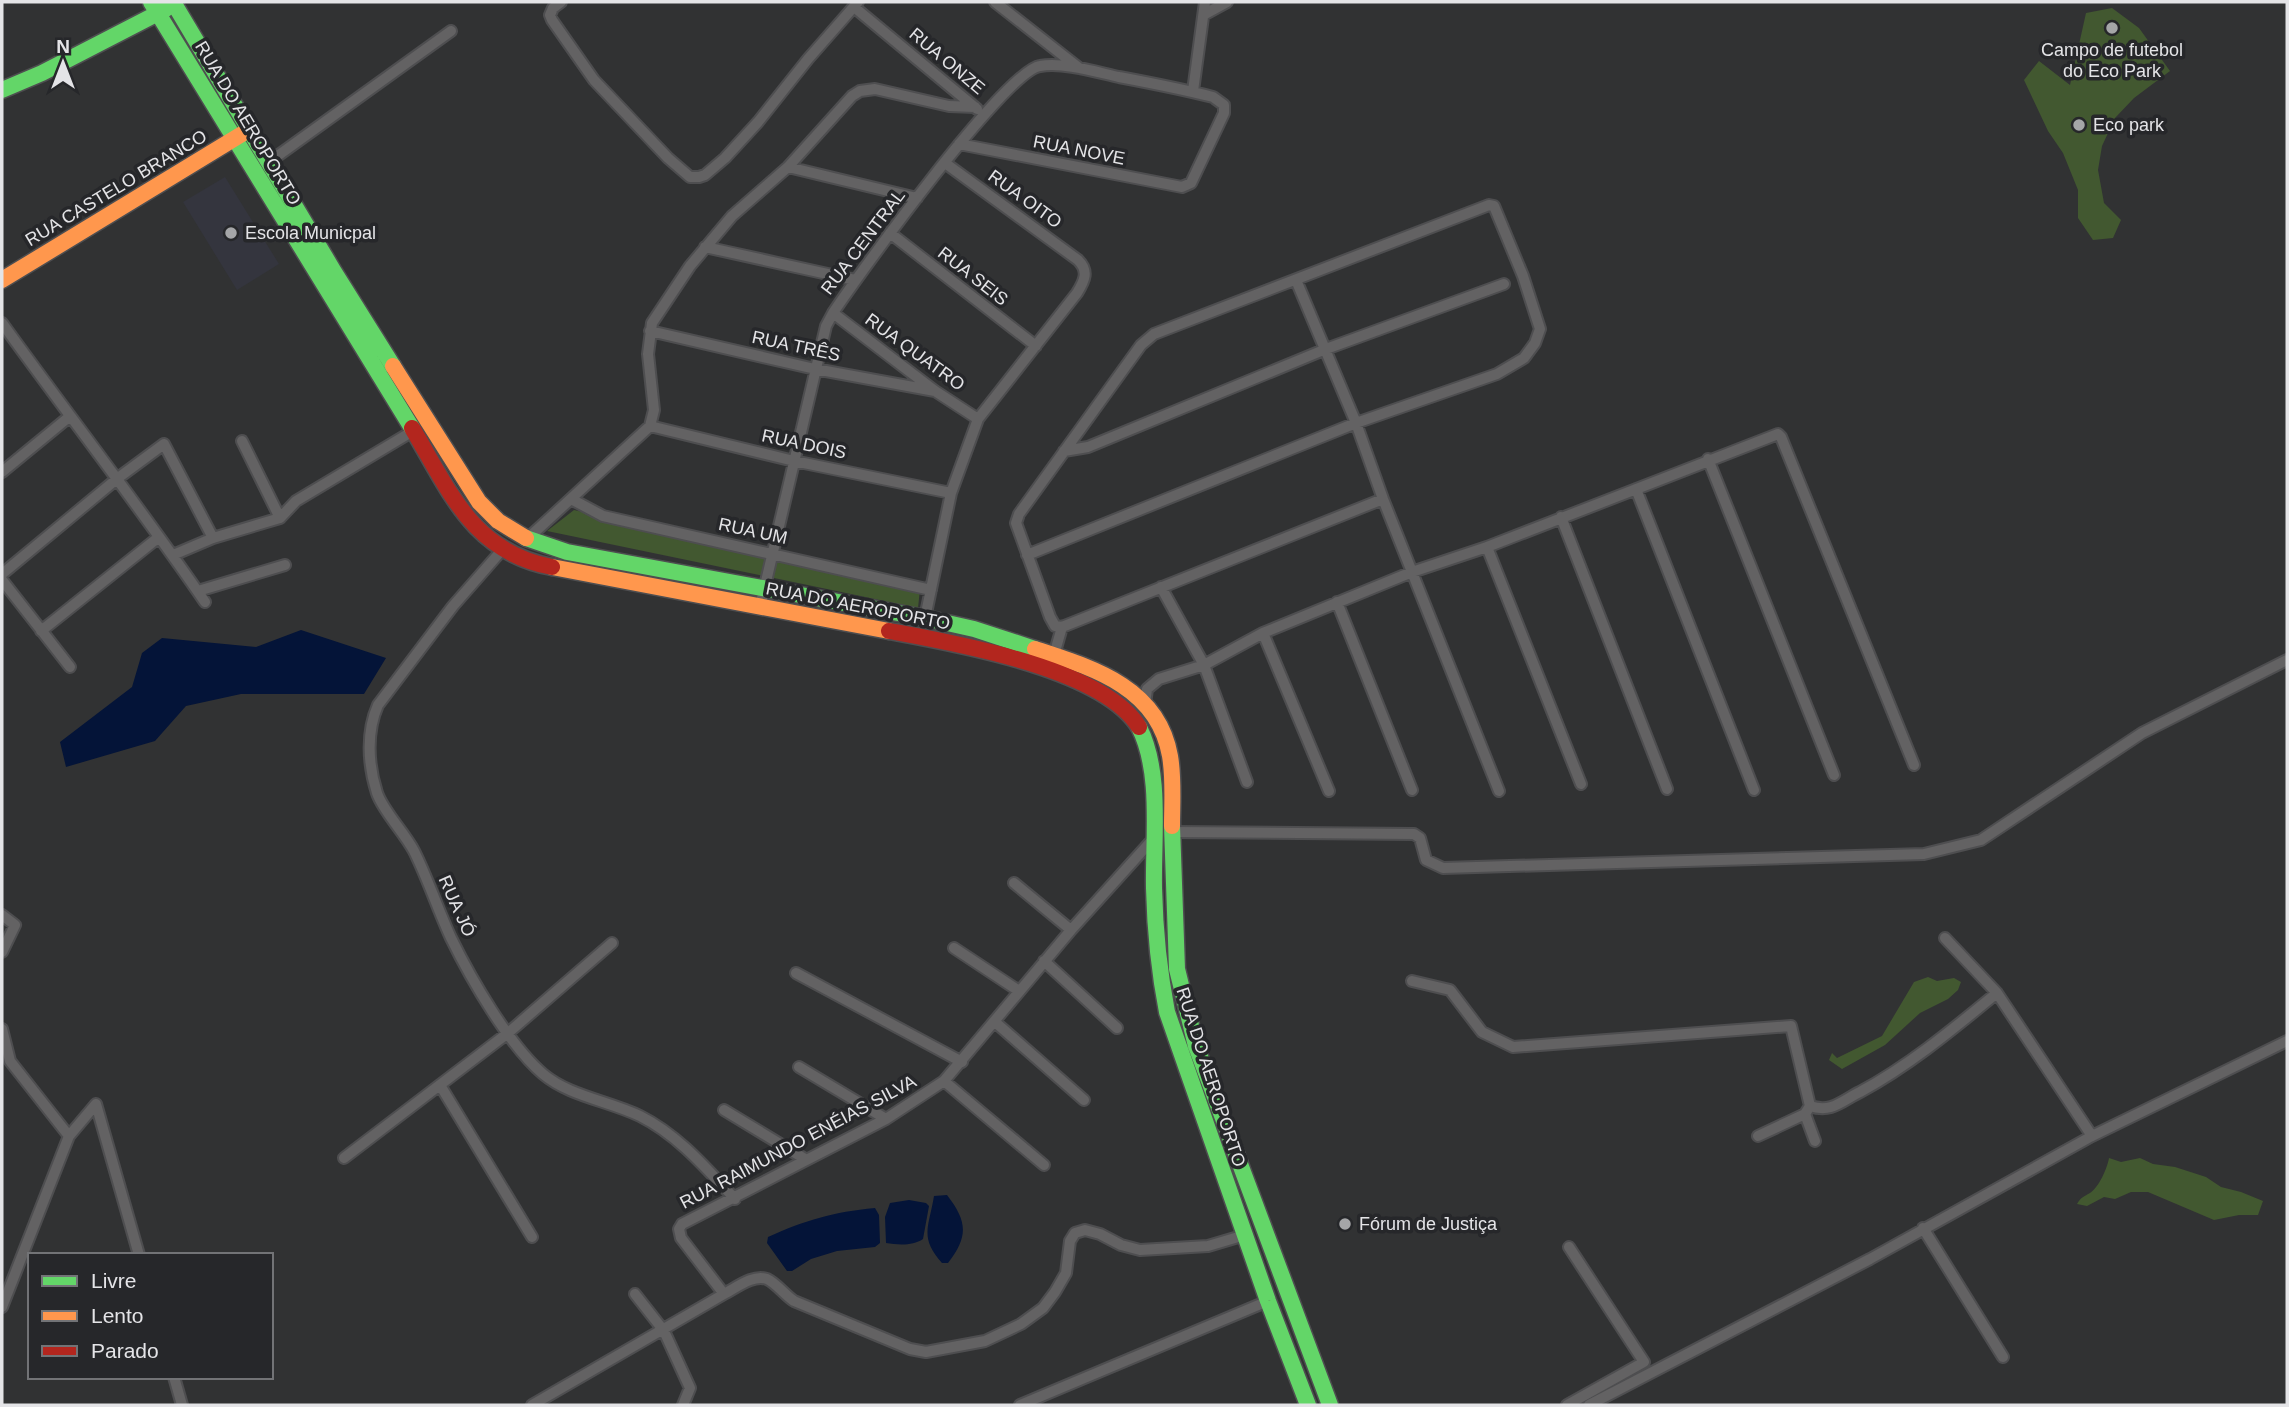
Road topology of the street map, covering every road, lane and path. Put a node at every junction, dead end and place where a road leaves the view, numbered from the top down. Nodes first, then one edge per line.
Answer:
1 (175, 2) edge
2 (995, 2) edge
3 (1205, 2) edge
4 (1227, 2) edge
5 (856, 4) edge
6 (557, 5) edge
7 (154, 8) edge
8 (1205, 14) junction
9 (451, 31) dead end
10 (1079, 68) junction
11 (2, 90) edge
12 (1193, 92) junction
13 (975, 107) junction
14 (985, 115) junction
15 (249, 129) junction
16 (236, 139) junction
17 (960, 144) junction
18 (269, 162) junction
19 (945, 163) junction
20 (788, 167) junction
21 (917, 198) junction
22 (890, 233) junction
23 (705, 247) junction
24 (2, 280) edge
25 (855, 280) junction
26 (1296, 280) junction
27 (1504, 284) dead end
28 (832, 313) junction
29 (2, 323) edge
30 (650, 331) junction
31 (1035, 346) junction
32 (1326, 349) junction
33 (815, 369) junction
34 (935, 391) junction
35 (69, 416) junction
36 (978, 419) junction
37 (1356, 424) junction
38 (650, 426) junction
39 (413, 431) junction
40 (242, 440) dead end
41 (1064, 451) junction
42 (1708, 459) junction
43 (794, 461) junction
44 (2, 472) edge
45 (118, 478) junction
46 (1636, 489) junction
47 (951, 493) junction
48 (571, 499) junction
49 (1383, 499) junction
50 (1562, 517) junction
51 (279, 518) junction
52 (159, 537) junction
53 (213, 538) junction
54 (526, 540) junction
55 (1487, 547) junction
56 (502, 550) junction
57 (774, 553) junction
58 (173, 555) junction
59 (1027, 555) junction
60 (285, 565) dead end
61 (1412, 572) junction
62 (2, 574) edge
63 (2, 580) edge
64 (1161, 587) junction
65 (765, 588) junction
66 (930, 590) junction
67 (198, 592) junction
68 (205, 602) dead end
69 (1338, 602) junction
70 (760, 607) junction
71 (925, 618) junction
72 (1062, 627) junction
73 (41, 631) junction
74 (1263, 633) junction
75 (1054, 655) junction
76 (2287, 660) edge
77 (1204, 665) junction
78 (70, 667) dead end
79 (1144, 704) junction
80 (1914, 765) dead end
81 (1834, 775) dead end
82 (1247, 782) dead end
83 (1581, 784) dead end
84 (1667, 789) dead end
85 (1329, 790) dead end
86 (1412, 790) dead end
87 (1754, 790) dead end
88 (1499, 791) dead end
89 (1172, 832) junction
90 (1153, 838) junction
91 (1014, 883) dead end
92 (2, 915) edge
93 (1155, 920) junction
94 (1175, 920) junction
95 (1071, 930) junction
96 (1945, 938) dead end
97 (612, 943) dead end
98 (954, 948) dead end
99 (2, 952) edge
100 (1044, 961) junction
101 (796, 973) dead end
102 (1412, 981) dead end
103 (1019, 991) junction
104 (1997, 993) junction
105 (995, 1022) junction
106 (2, 1028) edge
107 (1117, 1028) dead end
108 (508, 1033) junction
109 (2287, 1041) edge
110 (962, 1062) junction
111 (799, 1067) dead end
112 (944, 1081) junction
113 (440, 1085) junction
114 (1084, 1100) dead end
115 (724, 1110) dead end
116 (1807, 1110) junction
117 (886, 1119) junction
118 (69, 1136) junction
119 (1758, 1136) dead end
120 (2092, 1136) junction
121 (1815, 1142) dead end
122 (344, 1157) dead end
123 (805, 1159) junction
124 (1044, 1165) dead end
125 (735, 1199) junction
126 (1923, 1228) junction
127 (1245, 1235) junction
128 (532, 1237) dead end
129 (1569, 1247) dead end
130 (138, 1253) edge
131 (635, 1294) dead end
132 (724, 1294) junction
133 (1268, 1301) junction
134 (2, 1307) edge
135 (1300, 1327) junction
136 (664, 1331) junction
137 (1282, 1336) junction
138 (2003, 1357) dead end
139 (175, 1379) edge
140 (182, 1405) edge
141 (532, 1405) edge
142 (683, 1405) edge
143 (1020, 1405) edge
144 (1308, 1405) edge
145 (1330, 1405) edge
146 (1567, 1405) edge
147 (1589, 1405) edge

1 - 7 main road
1 - 15 main road, RUA DO AEROPORTO
2 - 10 street
3 - 8 street
4 - 8 street
5 - 6 street
5 - 13 street, RUA ONZE
7 - 11 main road
7 - 16 main road, RUA DO AEROPORTO
8 - 12 street
9 - 18 street
10 - 12 street, RUA CENTRAL
10 - 14 street, RUA CENTRAL
12 - 17 street, RUA NOVE
13 - 14 street, RUA ONZE
13 - 20 street
14 - 17 street, RUA CENTRAL
15 - 16 main road, RUA CASTELO BRANCO
15 - 18 main road, RUA DO AEROPORTO
16 - 24 main road, RUA CASTELO BRANCO
16 - 39 main road, RUA DO AEROPORTO
17 - 19 street, RUA CENTRAL
18 - 54 main road, RUA DO AEROPORTO
19 - 21 street, RUA CENTRAL
19 - 31 street, RUA OITO
20 - 21 street
20 - 23 street
21 - 22 street, RUA CENTRAL
22 - 25 street, RUA CENTRAL
22 - 31 street, RUA SEIS
23 - 25 street
23 - 30 street
25 - 28 street, RUA CENTRAL
26 - 32 street
26 - 37 street
26 - 41 street
27 - 32 street
28 - 33 street, RUA CENTRAL
28 - 34 street, RUA QUATRO
29 - 35 street
30 - 33 street, RUA TRÊS
30 - 38 street
31 - 36 street
32 - 37 street
32 - 41 street
33 - 34 street, RUA TRÊS
33 - 43 street, RUA CENTRAL
34 - 36 street, RUA QUATRO
35 - 44 street
35 - 45 street
36 - 47 street
37 - 49 street
37 - 59 street
38 - 43 street, RUA DOIS
38 - 48 street
39 - 51 street
39 - 56 main road, RUA DO AEROPORTO
40 - 51 street
41 - 59 street
42 - 46 street
42 - 80 street
42 - 81 street
43 - 47 street, RUA DOIS
43 - 57 street, RUA CENTRAL
45 - 52 street
45 - 53 street
45 - 62 street
46 - 50 street
46 - 87 street
47 - 66 street
48 - 54 street
48 - 57 street, RUA UM
49 - 61 street
49 - 64 street
50 - 55 street
50 - 84 street
51 - 53 street
52 - 58 street
52 - 73 street
53 - 58 street
54 - 65 main road, RUA DO AEROPORTO
55 - 61 street
55 - 83 street
56 - 70 main road, RUA DO AEROPORTO
56 - 108 street, RUA JÓ
57 - 65 street, RUA CENTRAL
57 - 66 street, RUA UM
58 - 67 street
59 - 72 street
60 - 67 street
61 - 69 street
61 - 88 street
63 - 73 street
64 - 72 street
64 - 77 street
65 - 70 street, RUA CENTRAL
65 - 71 main road, RUA DO AEROPORTO
66 - 71 street
67 - 68 street
69 - 74 street
69 - 86 street
70 - 90 main road, RUA DO AEROPORTO
71 - 75 main road, RUA DO AEROPORTO
72 - 75 street
73 - 78 street
74 - 77 street
74 - 85 street
75 - 79 main road, RUA DO AEROPORTO
76 - 89 street
77 - 79 street
77 - 82 street
79 - 89 main road, RUA DO AEROPORTO
89 - 94 main road, RUA DO AEROPORTO
90 - 93 main road, RUA DO AEROPORTO
90 - 95 street, RUA RAIMUNDO ENÉIAS SILVA
91 - 95 street
92 - 99 street
93 - 94 main road
93 - 127 main road, RUA DO AEROPORTO
94 - 135 main road, RUA DO AEROPORTO
95 - 100 street, RUA RAIMUNDO ENÉIAS SILVA
96 - 104 street
97 - 108 street
98 - 103 street
100 - 103 street, RUA RAIMUNDO ENÉIAS SILVA
100 - 107 street
101 - 110 street
102 - 116 street
103 - 105 street, RUA RAIMUNDO ENÉIAS SILVA
104 - 116 street
104 - 120 street
105 - 110 street, RUA RAIMUNDO ENÉIAS SILVA
105 - 114 street
106 - 118 street
108 - 113 street
108 - 125 street, RUA JÓ
109 - 120 street
110 - 112 street, RUA RAIMUNDO ENÉIAS SILVA
111 - 117 street
112 - 117 street, RUA RAIMUNDO ENÉIAS SILVA
112 - 124 street
113 - 122 street
113 - 128 street
115 - 123 street
116 - 119 street
116 - 121 street
117 - 123 street, RUA RAIMUNDO ENÉIAS SILVA
118 - 130 street
118 - 134 street
120 - 126 street
123 - 125 street, RUA RAIMUNDO ENÉIAS SILVA
125 - 132 street, RUA RAIMUNDO ENÉIAS SILVA
126 - 138 street
126 - 147 street
127 - 132 street
127 - 133 main road, RUA DO AEROPORTO
129 - 146 street
131 - 136 street
132 - 136 street
133 - 137 main road, RUA DO AEROPORTO
133 - 143 street
135 - 137 main road
135 - 145 main road, RUA DO AEROPORTO
136 - 141 street
136 - 142 street
137 - 144 main road, RUA DO AEROPORTO
139 - 140 street

